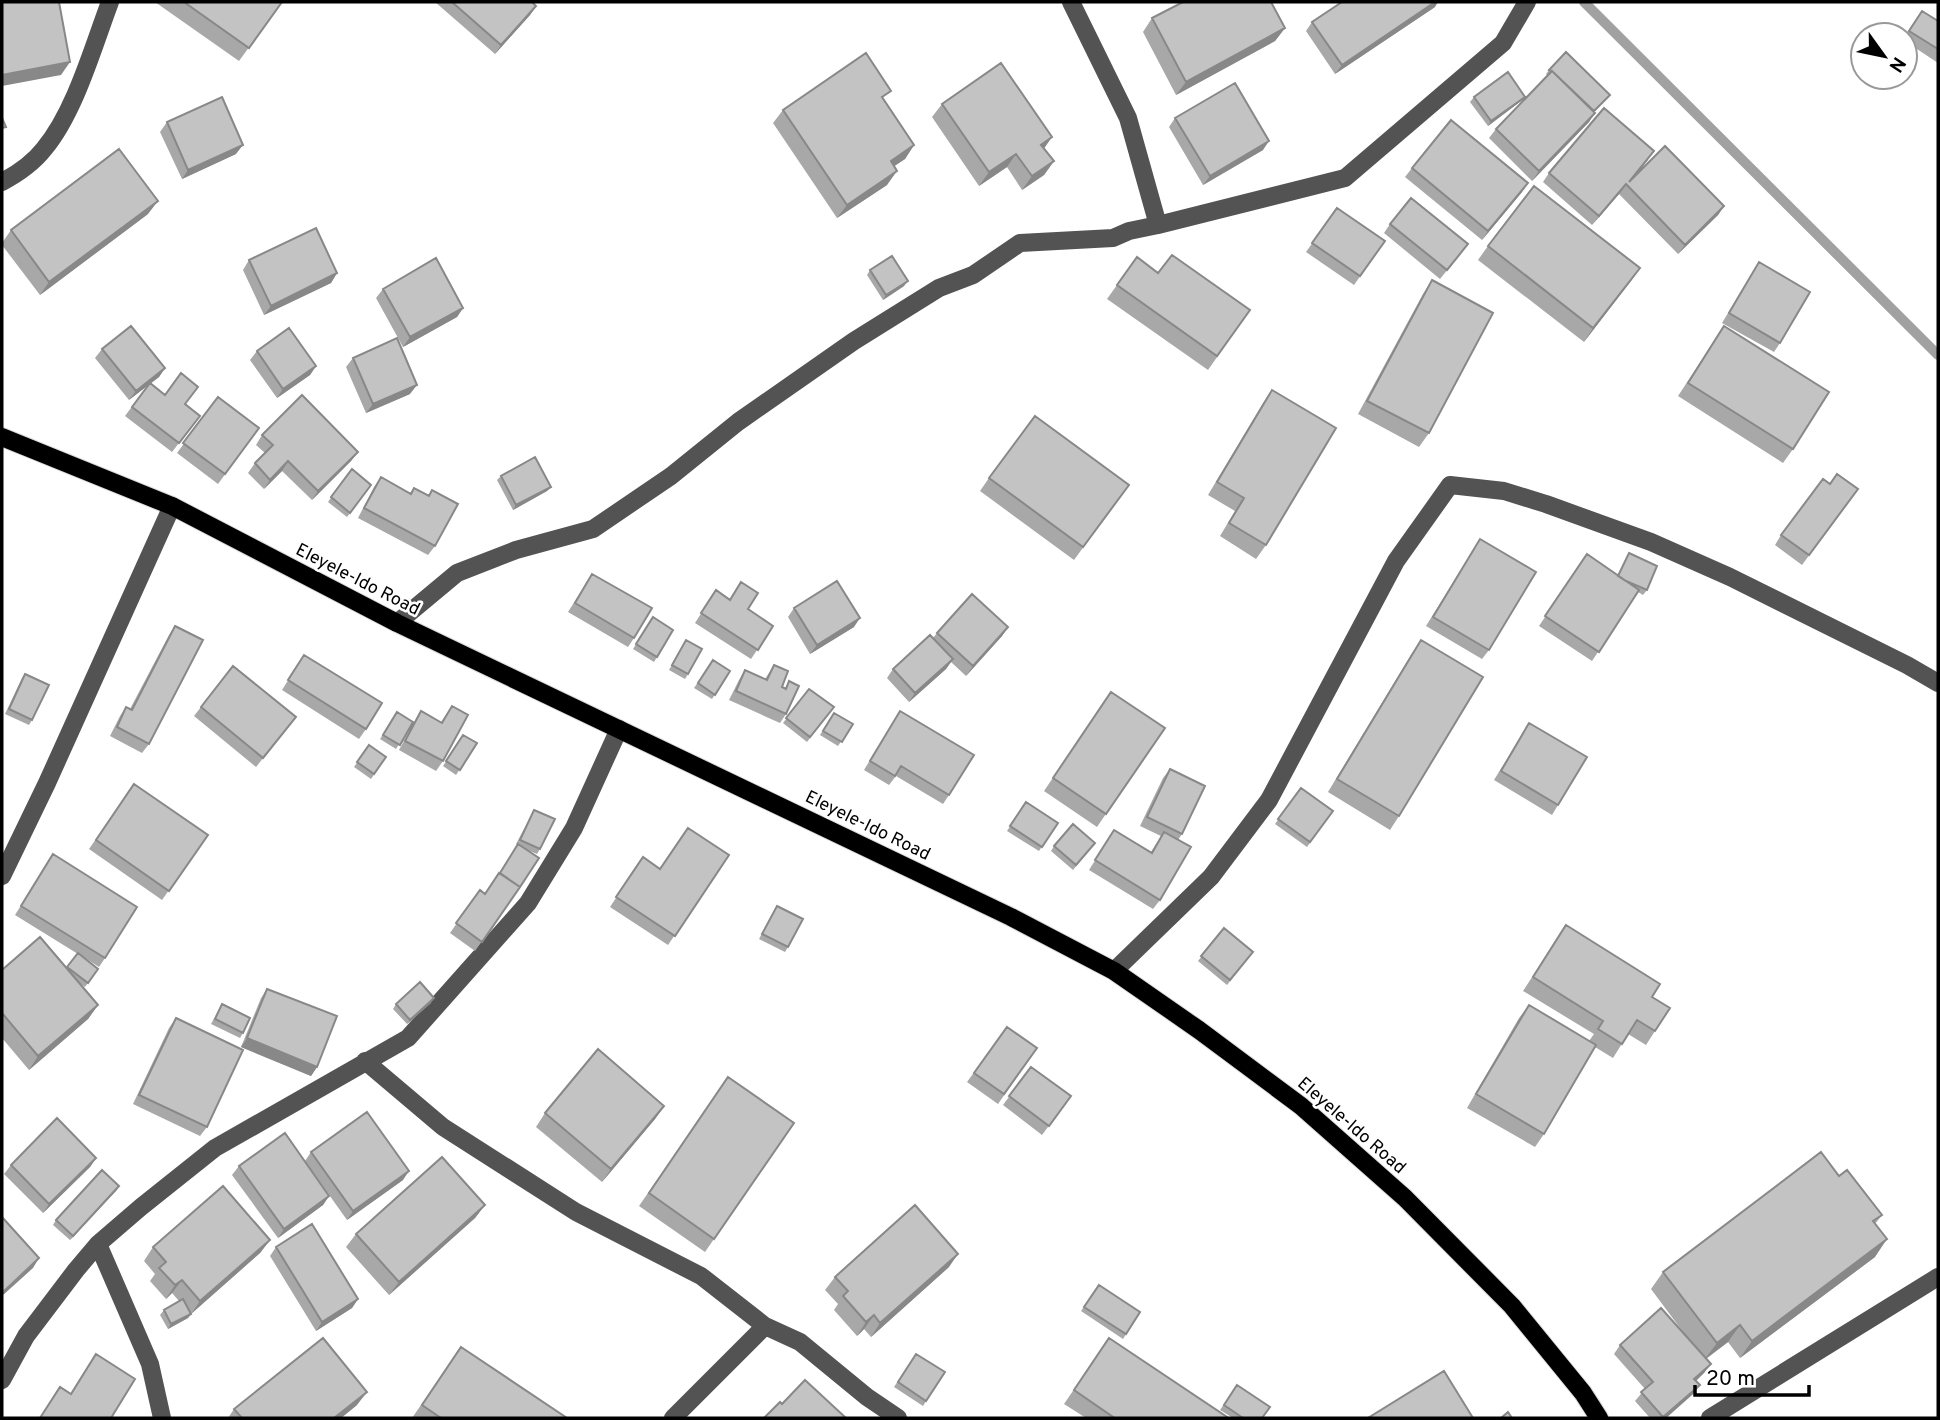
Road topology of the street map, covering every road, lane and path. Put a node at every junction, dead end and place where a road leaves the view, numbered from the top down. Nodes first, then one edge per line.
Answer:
1 (110, 2) edge
2 (1071, 2) edge
3 (1527, 2) edge
4 (2, 182) edge
5 (1158, 225) junction
6 (2, 437) edge
7 (172, 506) junction
8 (397, 623) junction
9 (1938, 683) edge
10 (619, 729) junction
11 (2, 876) edge
12 (1114, 971) junction
13 (365, 1061) junction
14 (98, 1244) junction
15 (1938, 1277) edge
16 (765, 1326) junction
17 (2, 1380) edge
18 (162, 1418) edge
19 (673, 1418) edge
20 (898, 1418) edge
21 (1599, 1418) edge
22 (1710, 1418) edge

1 - 4 street
2 - 5 street
3 - 5 street
5 - 8 street
6 - 7 main road, Eleyele-Ido Road
7 - 8 main road, Eleyele-Ido Road
7 - 11 street
8 - 10 main road, Eleyele-Ido Road
9 - 12 street
10 - 12 main road, Eleyele-Ido Road
10 - 13 street
12 - 21 main road, Eleyele-Ido Road
13 - 14 street
13 - 16 street
14 - 17 street
14 - 18 street
15 - 22 street
16 - 19 street
16 - 20 street

